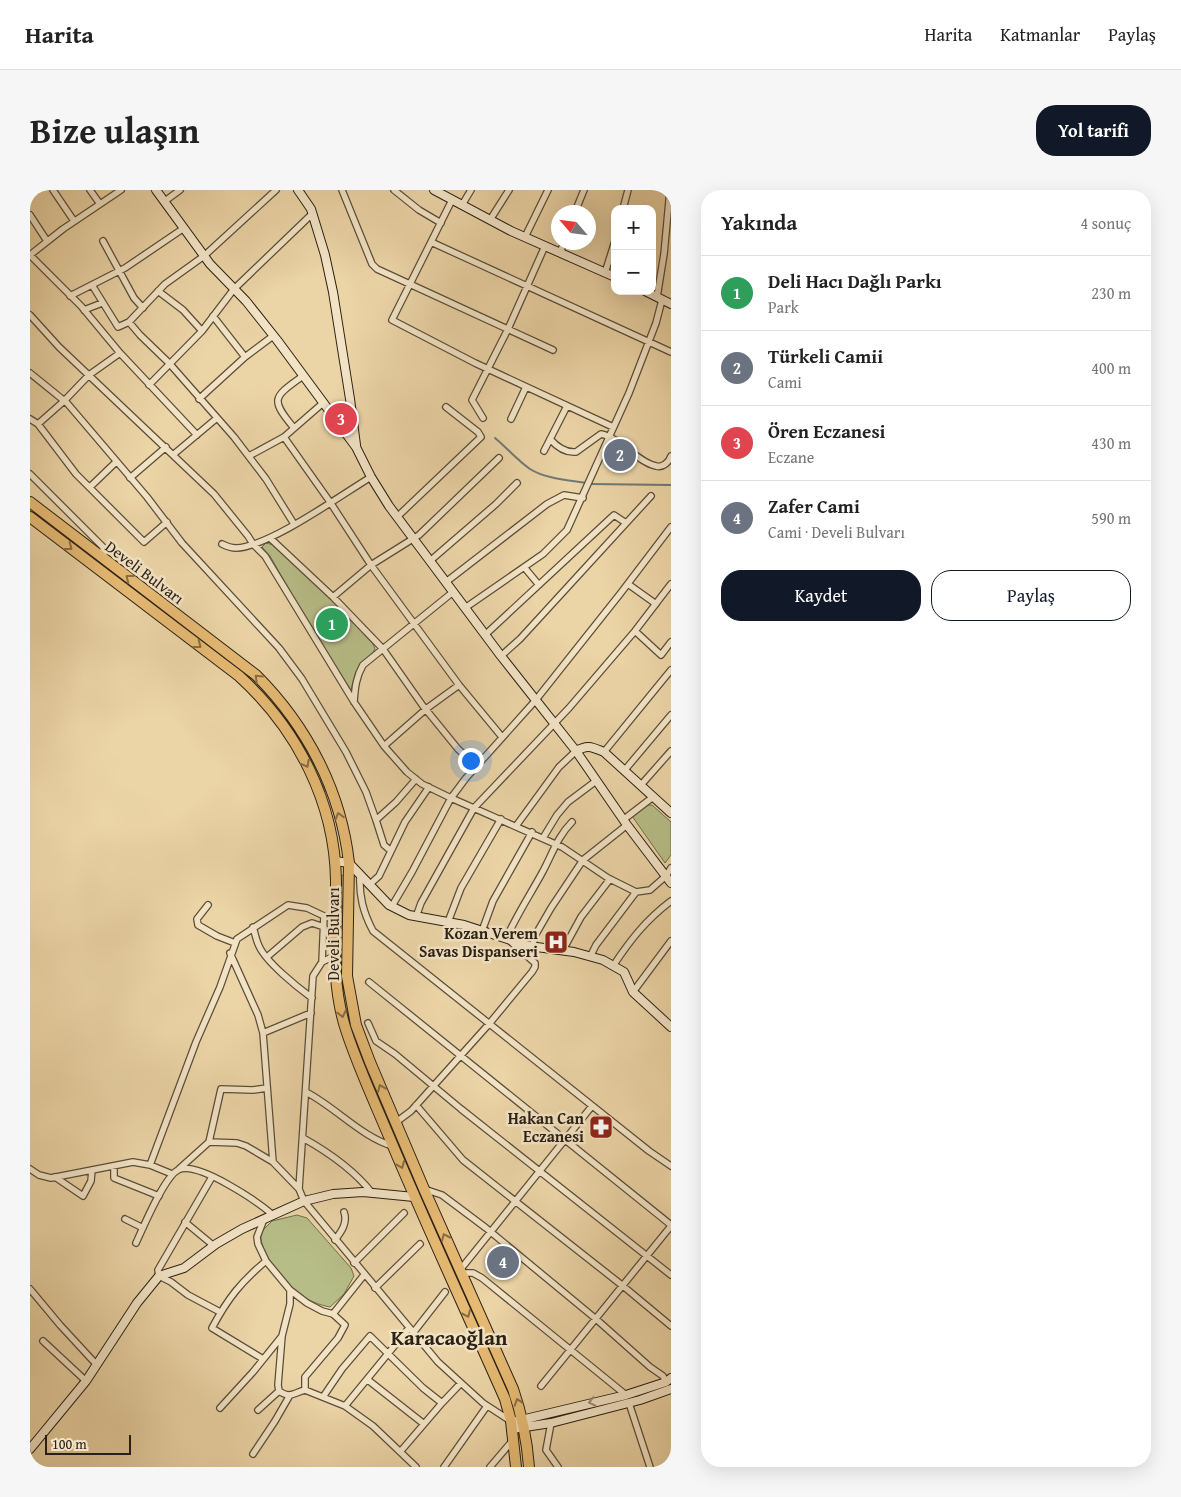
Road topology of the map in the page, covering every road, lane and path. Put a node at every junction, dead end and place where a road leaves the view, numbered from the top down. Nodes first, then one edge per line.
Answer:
1 (53, 190) edge
2 (90, 190) edge
3 (121, 190) edge
4 (156, 190) edge
5 (180, 190) edge
6 (276, 190) edge
7 (298, 190) edge
8 (342, 190) edge
9 (394, 190) edge
10 (434, 190) edge
11 (471, 190) edge
12 (509, 190) edge
13 (548, 190) edge
14 (584, 190) edge
15 (628, 190) edge
16 (670, 190) edge
17 (452, 200) junction
18 (165, 201) junction
19 (100, 204) junction
20 (462, 205) junction
21 (578, 205) edge
22 (624, 205) edge
23 (312, 214) junction
24 (30, 215) edge
25 (490, 220) junction
26 (74, 221) junction
27 (441, 223) junction
28 (184, 228) junction
29 (525, 237) junction
30 (47, 241) junction
31 (103, 241) dead end
32 (431, 242) junction
33 (545, 246) junction
34 (561, 250) edge
35 (612, 250) edge
36 (560, 253) junction
37 (30, 255) edge
38 (204, 256) junction
39 (120, 271) junction
40 (606, 273) junction
41 (611, 275) edge
42 (92, 285) junction
43 (410, 285) junction
44 (526, 287) junction
45 (234, 289) junction
46 (158, 291) junction
47 (654, 295) edge
48 (70, 296) junction
49 (660, 298) junction
50 (102, 303) junction
51 (671, 304) edge
52 (143, 308) junction
53 (84, 310) junction
54 (30, 315) edge
55 (213, 316) junction
56 (129, 322) junction
57 (508, 329) junction
58 (202, 331) junction
59 (273, 336) junction
60 (649, 342) junction
61 (553, 350) dead end
62 (671, 352) edge
63 (120, 353) junction
64 (245, 357) junction
65 (169, 363) junction
66 (488, 368) junction
67 (30, 373) edge
68 (90, 375) junction
69 (303, 376) junction
70 (149, 385) junction
71 (526, 387) junction
72 (199, 399) junction
73 (64, 401) junction
74 (323, 403) junction
75 (567, 406) junction
76 (446, 407) dead end
77 (217, 418) junction
78 (483, 418) dead end
79 (30, 419) edge
80 (511, 419) dead end
81 (38, 424) junction
82 (613, 427) junction
83 (294, 428) junction
84 (197, 435) junction
85 (609, 436) junction
86 (284, 437) junction
87 (550, 439) junction
88 (356, 446) junction
89 (166, 447) junction
90 (544, 451) dead end
91 (174, 454) junction
92 (248, 456) junction
93 (671, 456) edge
94 (499, 458) dead end
95 (116, 462) junction
96 (30, 474) edge
97 (371, 477) junction
98 (130, 478) junction
99 (517, 483) dead end
100 (90, 487) junction
101 (651, 496) dead end
102 (582, 498) junction
103 (30, 502) edge
104 (330, 502) junction
105 (30, 517) edge
106 (397, 517) junction
107 (167, 522) junction
108 (626, 523) junction
109 (294, 524) junction
110 (671, 527) edge
111 (270, 538) junction
112 (413, 538) junction
113 (222, 544) dead end
114 (253, 544) junction
115 (104, 559) junction
116 (430, 561) junction
117 (371, 565) junction
118 (524, 567) junction
119 (446, 582) junction
120 (539, 584) junction
121 (628, 584) junction
122 (671, 584) edge
123 (453, 592) junction
124 (333, 596) junction
125 (656, 604) junction
126 (465, 608) junction
127 (414, 623) junction
128 (634, 631) junction
129 (485, 635) junction
130 (671, 642) edge
131 (383, 649) junction
132 (501, 656) junction
133 (671, 670) edge
134 (460, 684) junction
135 (536, 701) junction
136 (354, 702) junction
137 (426, 709) junction
138 (671, 715) edge
139 (554, 725) junction
140 (502, 737) junction
141 (384, 746) junction
142 (576, 751) junction
143 (671, 751) edge
144 (604, 752) junction
145 (476, 766) junction
146 (624, 771) junction
147 (416, 779) junction
148 (596, 781) junction
149 (641, 785) junction
150 (429, 787) junction
151 (653, 797) junction
152 (451, 798) junction
153 (474, 808) junction
154 (671, 813) edge
155 (376, 820) junction
156 (501, 820) junction
157 (572, 822) dead end
158 (625, 822) junction
159 (516, 826) junction
160 (532, 832) junction
161 (544, 838) junction
162 (556, 844) junction
163 (391, 851) junction
164 (583, 860) junction
165 (335, 861) junction
166 (348, 863) junction
167 (671, 868) edge
168 (360, 875) junction
169 (666, 876) junction
170 (610, 879) junction
171 (671, 883) edge
172 (369, 885) junction
173 (636, 892) junction
174 (671, 901) edge
175 (208, 905) dead end
176 (392, 906) junction
177 (416, 917) junction
178 (448, 922) junction
179 (253, 927) junction
180 (324, 927) junction
181 (482, 931) junction
182 (508, 940) junction
183 (671, 941) edge
184 (235, 943) junction
185 (532, 947) junction
186 (563, 950) junction
187 (230, 953) junction
188 (591, 955) junction
189 (334, 956) junction
190 (267, 957) junction
191 (322, 962) junction
192 (614, 966) junction
193 (370, 982) dead end
194 (633, 992) junction
195 (312, 998) junction
196 (311, 1013) junction
197 (368, 1023) dead end
198 (489, 1024) junction
199 (671, 1026) edge
200 (263, 1033) junction
201 (461, 1054) junction
202 (433, 1086) junction
203 (267, 1088) junction
204 (306, 1092) junction
205 (416, 1105) junction
206 (592, 1106) junction
207 (395, 1123) junction
208 (303, 1138) junction
209 (565, 1140) junction
210 (209, 1142) junction
211 (393, 1146) junction
212 (273, 1162) junction
213 (114, 1166) junction
214 (150, 1166) junction
215 (671, 1166) edge
216 (30, 1169) edge
217 (179, 1169) junction
218 (92, 1170) junction
219 (540, 1171) junction
220 (172, 1174) junction
221 (54, 1177) junction
222 (212, 1177) junction
223 (299, 1189) junction
224 (424, 1189) junction
225 (372, 1193) junction
226 (159, 1196) junction
227 (414, 1197) junction
228 (304, 1201) junction
229 (515, 1202) junction
230 (344, 1212) dead end
231 (404, 1213) dead end
232 (273, 1215) junction
233 (124, 1219) dead end
234 (264, 1219) junction
235 (185, 1222) junction
236 (671, 1225) edge
237 (143, 1228) junction
238 (491, 1232) junction
239 (335, 1240) junction
240 (136, 1243) dead end
241 (420, 1244) dead end
242 (214, 1246) junction
243 (647, 1256) junction
244 (266, 1261) junction
245 (354, 1263) junction
246 (461, 1271) junction
247 (364, 1275) junction
248 (671, 1275) edge
249 (159, 1276) junction
250 (623, 1286) junction
251 (375, 1288) junction
252 (30, 1289) edge
253 (290, 1290) junction
254 (445, 1292) dead end
255 (220, 1312) junction
256 (333, 1314) junction
257 (596, 1319) junction
258 (671, 1326) edge
259 (411, 1331) junction
260 (282, 1336) junction
261 (43, 1341) dead end
262 (571, 1350) junction
263 (389, 1353) junction
264 (263, 1359) junction
265 (96, 1364) junction
266 (368, 1380) junction
267 (86, 1381) junction
268 (461, 1383) junction
269 (669, 1383) edge
270 (541, 1386) dead end
271 (305, 1390) junction
272 (278, 1391) junction
273 (290, 1395) junction
274 (626, 1395) junction
275 (323, 1397) junction
276 (442, 1403) junction
277 (629, 1403) junction
278 (345, 1406) junction
279 (487, 1406) junction
280 (220, 1408) dead end
281 (258, 1410) dead end
282 (551, 1423) junction
283 (424, 1424) junction
284 (524, 1424) junction
285 (512, 1430) junction
286 (30, 1449) edge
287 (400, 1452) junction
288 (252, 1454) dead end
289 (416, 1467) edge
290 (444, 1467) edge
291 (490, 1467) edge
292 (516, 1467) edge
293 (529, 1467) edge
294 (558, 1467) edge
295 (650, 1467) edge

1 - 26 street
2 - 19 street
3 - 19 street
4 - 18 street
5 - 18 street
6 - 38 street
7 - 23 street
8 - 43 street
9 - 27 street
10 - 17 street
11 - 20 street
12 - 25 street
13 - 29 street
14 - 21 street
15 - 22 street
16 - 49 street
17 - 20 street
17 - 27 street
18 - 28 street
19 - 26 street
20 - 25 street
23 - 45 street
23 - 88 street
24 - 30 street
25 - 29 street
26 - 30 street
27 - 32 street
28 - 38 street
28 - 39 street
29 - 33 street
30 - 37 street
31 - 39 street
32 - 43 street
32 - 44 street
33 - 36 street
33 - 44 street
34 - 36 street
35 - 40 street
36 - 40 street
37 - 48 street
38 - 45 street
38 - 46 street
39 - 42 street
39 - 52 street
40 - 41 street
42 - 48 street
42 - 50 street
43 - 57 street
43 - 66 street
44 - 57 street
44 - 60 street
45 - 55 street
45 - 59 street
46 - 52 street
46 - 58 street
47 - 49 street
48 - 53 street
49 - 51 street
49 - 60 street
50 - 53 street
50 - 56 street
52 - 56 street
53 - 63 street
54 - 68 street
55 - 58 street
55 - 64 street
56 - 65 street
57 - 61 street
57 - 66 street
58 - 65 street
59 - 64 street
59 - 69 street
60 - 62 street
60 - 82 street
63 - 68 street
63 - 70 street
64 - 72 street
65 - 70 street
65 - 72 street
66 - 71 street
66 - 78 street
67 - 73 street
68 - 73 street
68 - 89 street
69 - 74 street
69 - 83 street
70 - 84 street
71 - 75 street
71 - 80 street
72 - 77 street
73 - 81 street
73 - 95 street
74 - 83 street
74 - 88 street
75 - 82 street
75 - 87 street
76 - 106 street
77 - 84 street
77 - 92 street
79 - 81 street
81 - 100 street
82 - 85 street
83 - 86 street
84 - 91 street
85 - 87 street
85 - 93 street
85 - 102 street
86 - 92 street
86 - 104 street
87 - 90 street
88 - 97 street
89 - 91 street
89 - 98 street
91 - 114 street
92 - 109 street
94 - 112 street
95 - 98 street
95 - 100 street
96 - 115 street
97 - 104 street
97 - 106 street
98 - 107 street
99 - 116 street
100 - 107 street
101 - 108 street
102 - 118 street
102 - 119 street
103 - 115 highway, Develi Bulvarı
104 - 109 street
104 - 117 street
105 -> 165 highway, Develi Bulvarı
106 - 112 street
107 - 155 street
108 - 120 street
108 - 132 street
109 - 111 street
110 - 121 street
111 - 114 street
111 - 124 street
112 - 116 street
112 - 117 street
113 - 114 street
114 - 136 street
166 -> 115 highway, Develi Bulvarı
116 - 119 street
117 - 124 street
117 - 127 street
118 - 120 street
118 - 126 street
119 - 123 street
120 - 129 street
121 - 125 street
121 - 135 street
122 - 125 street
123 - 126 street
123 - 127 street
124 - 131 street
125 - 128 street
126 - 129 street
127 - 131 street
127 - 134 street
128 - 130 street
128 - 139 street
129 - 132 street
131 - 136 street
131 - 137 street
132 - 135 street
133 - 144 street
134 - 137 street
134 - 140 street
135 - 139 street
135 - 140 street
136 - 141 street
137 - 141 street
137 - 145 street
138 - 146 street
139 - 142 street
139 - 153 street
140 - 145 street
141 - 147 street
142 - 144 street
142 - 148 street
142 - 159 street
143 - 149 street
144 - 146 street
145 - 152 street
146 - 149 street
147 - 150 street
147 - 155 street
148 - 158 street
148 - 161 street
149 - 151 street
150 - 152 street
150 - 163 street
151 - 154 street
151 - 158 street
152 - 153 street
152 - 176 street
153 - 156 street
153 - 177 street
155 - 163 street
156 - 159 street
156 - 178 street
157 - 162 street
158 - 164 street
158 - 169 street
159 - 160 street
160 - 161 street
160 - 181 street
161 - 162 street
162 - 164 street
162 - 182 street
163 - 172 street
164 - 170 street
164 - 185 street
165 - 166 street
165 - 189 highway, Develi Bulvarı
166 - 168 street
207 -> 166 highway, Develi Bulvarı
167 - 169 street
168 - 172 street
168 - 198 street
169 - 171 street
169 - 173 street
170 - 173 street
170 - 186 street
172 - 176 street
173 - 188 street
174 - 192 street
175 - 184 street
176 - 177 street
177 - 178 street
178 - 181 street
179 - 180 street
179 - 184 street
179 - 190 street
180 - 190 street
180 - 191 street
181 - 182 street
182 - 185 street
182 - 198 street
183 - 194 street
184 - 187 street
185 - 186 street
186 - 188 street
187 - 200 street
187 - 214 street
188 - 192 street
189 - 191 street
189 -> 211 highway, Develi Bulvarı
190 - 195 street
191 - 195 street
192 - 194 street
193 - 201 street
194 - 199 street
195 - 196 street
196 - 200 street
196 - 204 street
197 - 202 street
198 - 201 street
198 - 206 street
200 - 203 street
201 - 202 street
201 - 209 street
202 - 205 street
202 - 219 street
203 - 210 street
203 - 212 street
204 - 208 street
204 - 211 street
205 - 207 street
205 - 229 street
206 - 209 street
206 - 215 street
207 - 224 highway, Develi Bulvarı
208 - 223 street
208 - 225 street
209 - 219 street
209 - 236 street
210 - 212 street
210 - 217 street
211 -> 227 highway, Develi Bulvarı
212 - 223 street
213 - 214 street
213 - 218 street
213 - 226 street
214 - 220 street
216 - 221 street
217 - 220 street
217 - 222 street
218 - 221 street
218 - 221 street
219 - 229 street
219 - 243 street
220 - 226 street
222 - 232 street
222 - 235 street
223 - 228 street
224 - 238 street
246 -> 224 highway, Develi Bulvarı
225 - 227 street
225 - 228 street
226 - 237 street
227 -> 285 highway, Develi Bulvarı
228 - 232 street
228 - 239 street
229 - 238 street
229 - 250 street
230 - 239 street
231 - 245 street
232 - 234 street
233 - 237 street
234 - 242 street
234 - 244 street
235 - 242 street
235 - 249 street
236 - 243 street
237 - 240 street
238 - 246 street
238 - 257 street
239 - 245 street
241 - 251 street
242 - 249 street
243 - 248 street
243 - 250 street
244 - 253 street
244 - 255 street
245 - 247 street
246 - 262 street
284 -> 246 highway, Develi Bulvarı
247 - 251 street
247 - 256 street
249 - 255 street
249 - 265 street
250 - 257 street
250 - 258 street
251 - 259 street
252 - 265 street
253 - 256 street
253 - 260 street
254 - 259 street
255 - 264 street
256 - 271 street
257 - 262 street
257 - 269 street
259 - 263 street
259 - 268 street
260 - 264 street
260 - 272 street
261 - 267 street
262 - 270 street
262 - 274 street
263 - 266 street
263 - 275 street
263 - 276 street
264 - 280 street
265 - 267 street
266 - 278 street
266 - 283 street
267 - 286 street
268 - 276 street
268 - 279 street
269 - 274 street
269 - 277 street
271 - 273 street
271 - 275 street
272 - 273 street
272 - 281 street
273 - 288 street
274 -> 284 street
275 - 278 street
276 - 283 street
277 - 282 street
277 - 295 street
278 - 287 street
279 - 285 street
279 - 290 street
282 - 284 street
282 - 294 street
283 - 287 street
284 - 285 street
284 - 293 highway, Develi Bulvarı
285 - 291 street
285 - 292 highway, Develi Bulvarı
287 - 289 street

